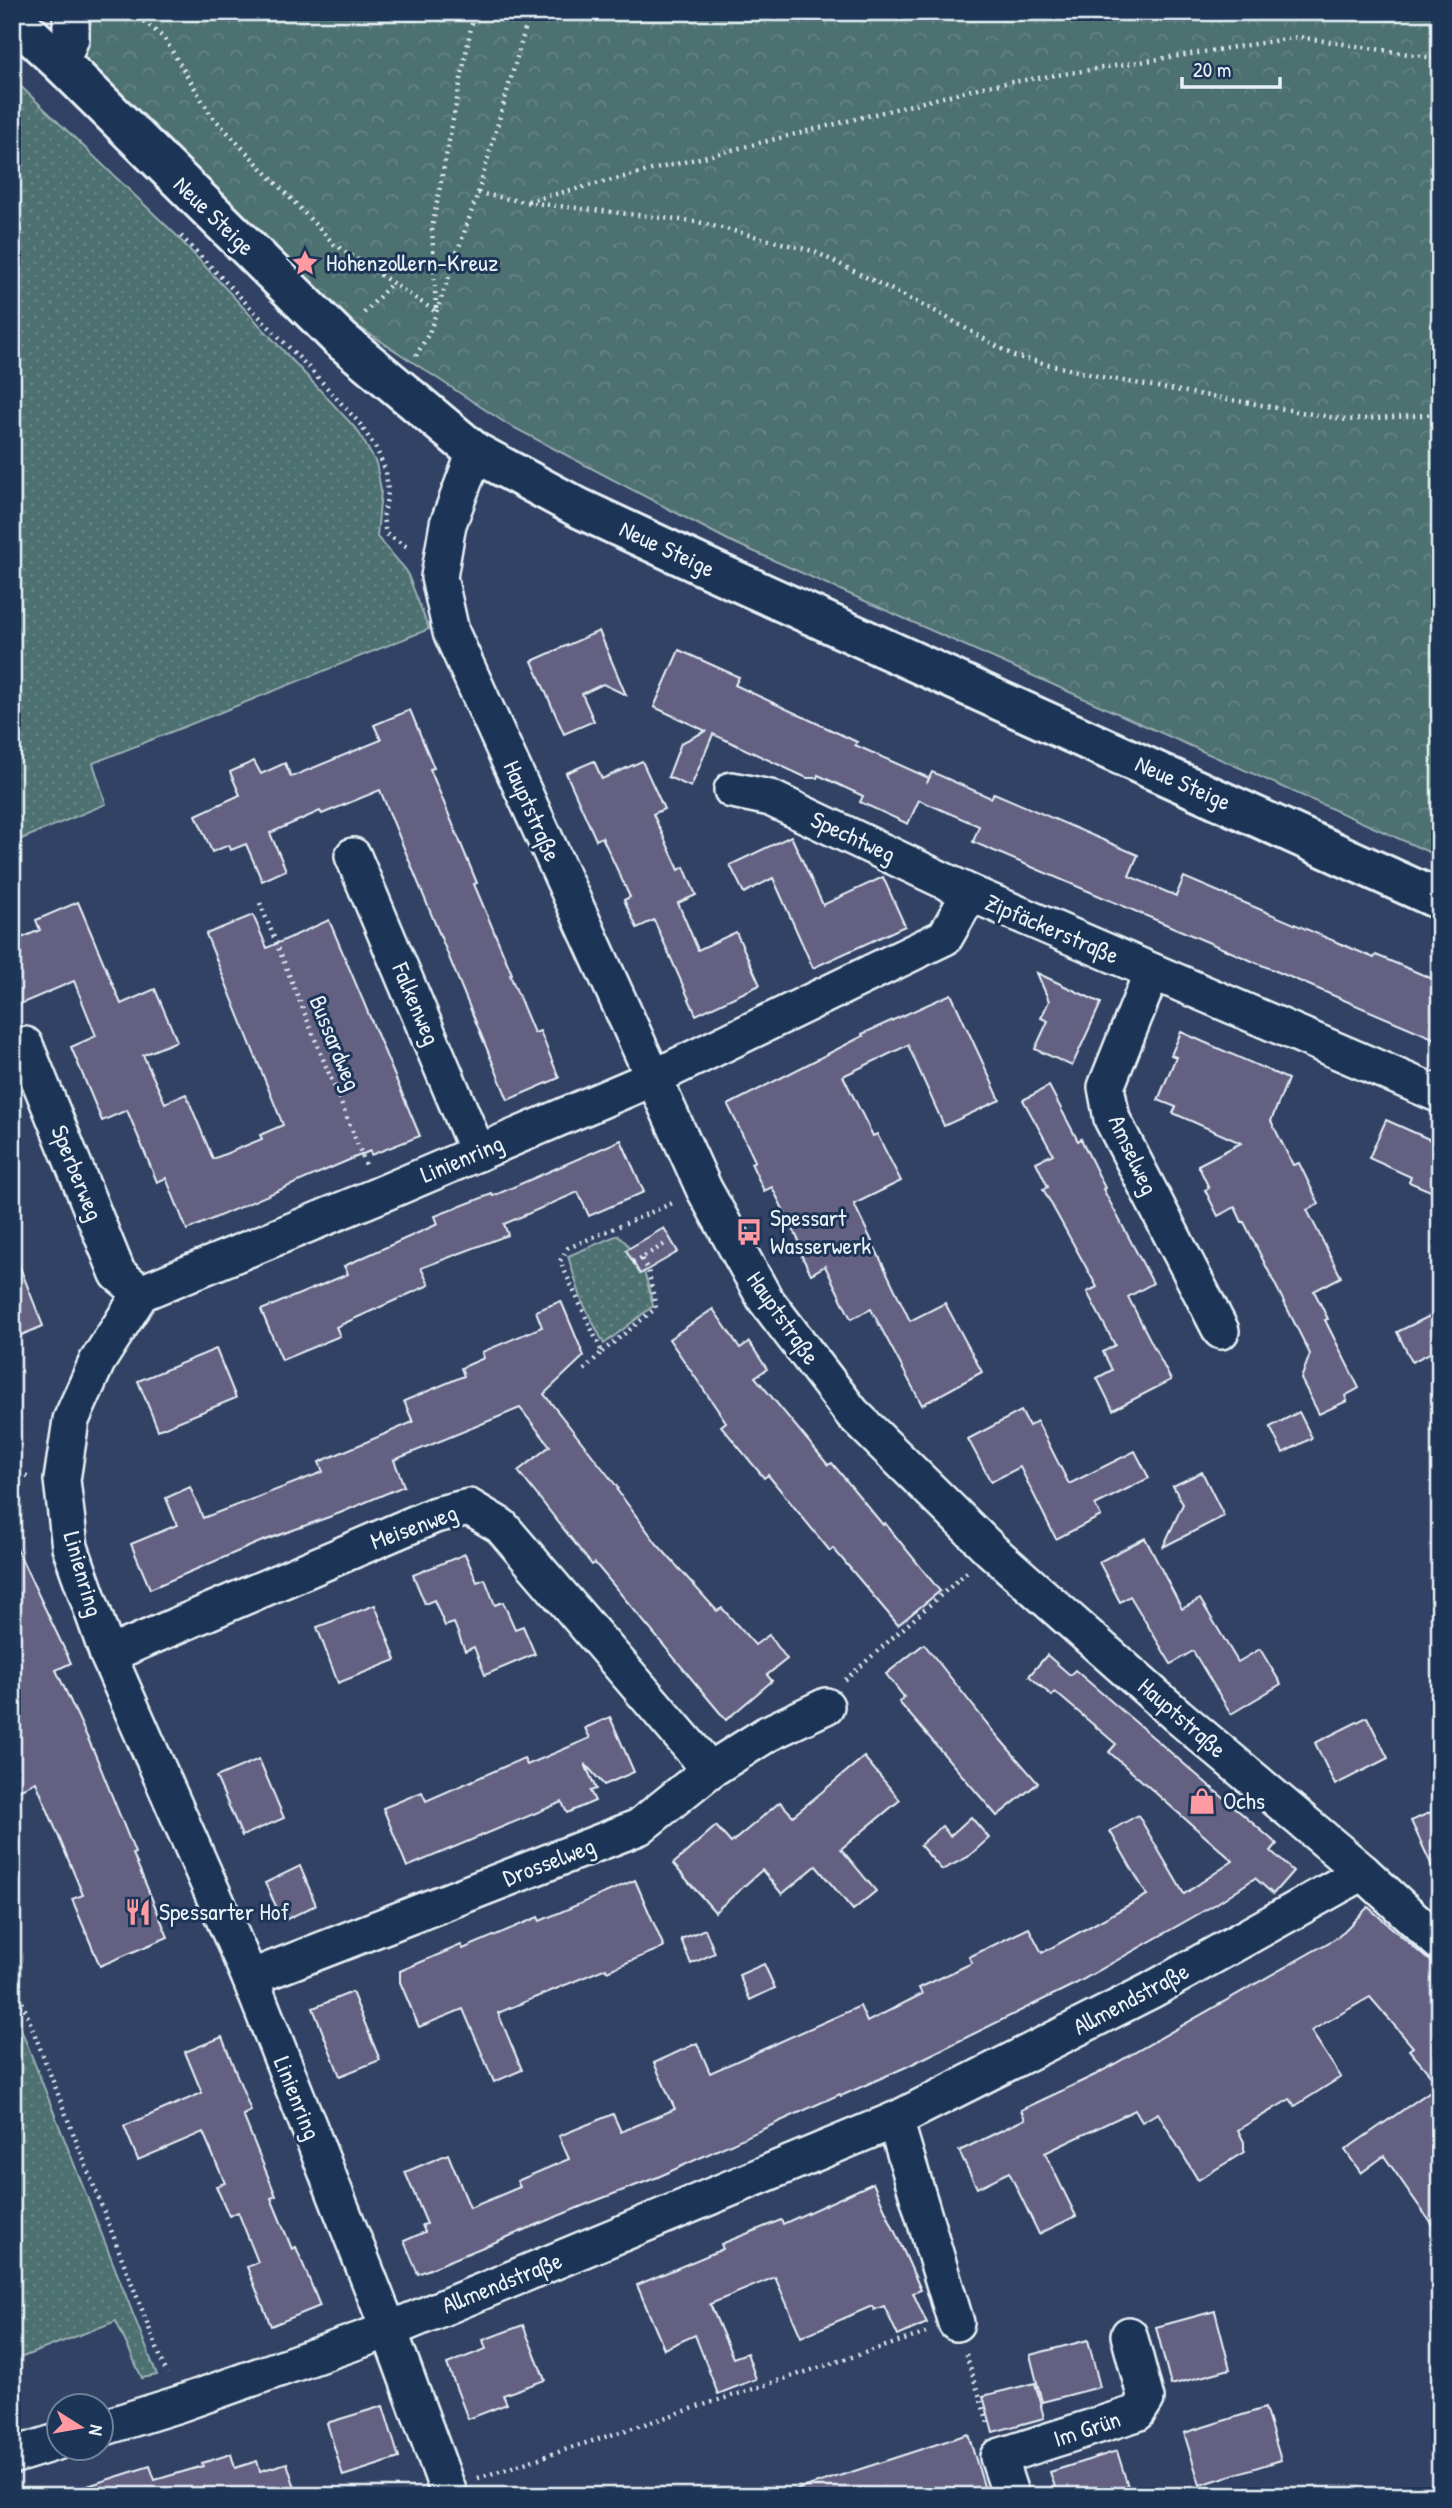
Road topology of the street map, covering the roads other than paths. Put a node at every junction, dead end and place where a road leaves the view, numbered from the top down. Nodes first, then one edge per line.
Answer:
1 (71, 12) edge
2 (12, 18) edge
3 (61, 63) junction
4 (475, 452) junction
5 (732, 790) dead end
6 (353, 856) dead end
7 (970, 893) junction
8 (1440, 900) edge
9 (1152, 972) junction
10 (25, 1045) dead end
11 (653, 1078) junction
12 (1440, 1095) edge
13 (478, 1153) junction
14 (141, 1293) junction
15 (1221, 1331) dead end
16 (108, 1655) junction
17 (826, 1706) road end
18 (710, 1770) junction
19 (1363, 1872) junction
20 (1440, 1943) edge
21 (250, 1978) junction
22 (895, 2120) junction
23 (956, 2323) road end
24 (389, 2330) junction
25 (1129, 2335) dead end
26 (116, 2424) edge
27 (46, 2445) edge
28 (12, 2456) edge
29 (449, 2492) edge
30 (1011, 2496) edge

1 - 3 street
2 - 3 main road, Neue Steige
3 - 4 main road, Neue Steige
4 - 8 main road, Neue Steige
4 - 11 street, Hauptstraße
5 - 7 street, Spechtweg
6 - 13 street, Falkenweg
7 - 9 street, Zipfäckerstraße
7 - 11 street, Zipfäckerstraße
9 - 12 street, Zipfäckerstraße
9 - 15 street, Amselweg
10 - 14 street, Sperberweg
11 - 13 street, Linienring
11 - 19 street, Hauptstraße
13 - 14 street, Linienring
14 - 16 street, Linienring
16 - 18 street, Meisenweg
16 - 21 street, Linienring
17 - 18 street, Drosselweg
18 - 21 street, Drosselweg
19 - 20 street, Hauptstraße
19 - 22 street, Allmendstraße
21 - 24 street, Linienring
22 - 23 street
22 - 24 street, Allmendstraße
24 - 26 street, Allmendstraße
24 - 29 street, Linienring
25 - 30 street, Im Grün
27 - 28 street

